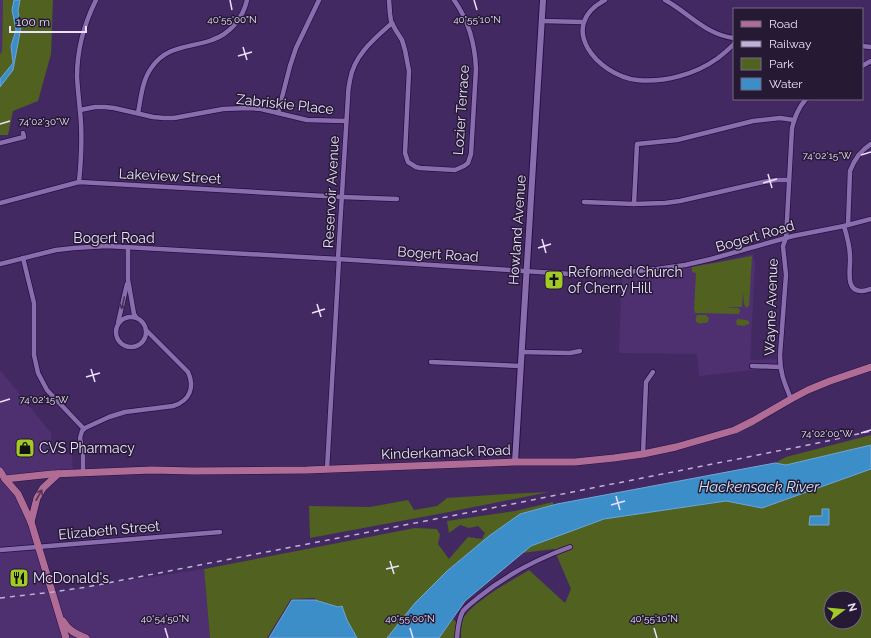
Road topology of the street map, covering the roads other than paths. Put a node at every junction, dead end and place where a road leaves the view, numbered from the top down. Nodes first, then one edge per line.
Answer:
1 (96, 0) edge
2 (247, 0) edge
3 (319, 0) edge
4 (389, 0) edge
5 (454, 0) edge
6 (543, 0) edge
7 (605, 0) edge
8 (665, 0) edge
9 (542, 21) junction
10 (584, 22) junction
11 (392, 23) junction
12 (733, 38) edge
13 (733, 45) edge
14 (805, 100) edge
15 (80, 110) junction
16 (138, 113) junction
17 (278, 113) junction
18 (794, 120) junction
19 (346, 121) junction
20 (23, 133) dead end
21 (0, 143) edge
22 (871, 144) edge
23 (789, 180) junction
24 (79, 182) junction
25 (342, 197) junction
26 (397, 199) dead end
27 (584, 202) dead end
28 (0, 203) edge
29 (634, 204) junction
30 (871, 218) edge
31 (846, 225) junction
32 (786, 238) junction
33 (128, 247) junction
34 (23, 258) junction
35 (339, 259) junction
36 (0, 264) edge
37 (527, 271) junction
38 (128, 280) junction
39 (871, 289) edge
40 (136, 317) junction
41 (117, 325) junction
42 (147, 331) junction
43 (580, 351) dead end
44 (522, 352) junction
45 (431, 362) dead end
46 (521, 366) junction
47 (752, 366) dead end
48 (780, 366) junction
49 (871, 367) edge
50 (653, 372) dead end
51 (791, 399) junction
52 (84, 429) junction
53 (643, 454) junction
54 (515, 462) junction
55 (326, 469) junction
56 (0, 471) edge
57 (83, 472) junction
58 (58, 474) junction
59 (5, 479) junction
60 (31, 522) junction
61 (220, 532) dead end
62 (39, 547) junction
63 (570, 547) dead end
64 (0, 550) edge
65 (60, 617) junction
66 (66, 638) edge
67 (86, 638) edge
68 (457, 638) edge

1 - 15 street
2 - 16 street
3 - 17 street
4 - 11 street
5 - 11 street, Lozier Terrace
6 - 9 street, Howland Avenue
7 - 10 street
8 - 12 street
9 - 10 street
9 - 37 street, Howland Avenue
10 - 13 street
11 - 19 street, Reservoir Avenue
14 - 18 street, Wayne Avenue
15 - 16 street, Zabriskie Place
15 - 24 street
16 - 17 street, Zabriskie Place
17 - 19 street, Zabriskie Place
18 - 23 street, Wayne Avenue
18 - 29 street
19 - 25 street, Reservoir Avenue
20 - 21 street
22 - 31 street
23 - 29 street
23 - 32 street, Wayne Avenue
24 - 25 street, Lakeview Street
24 - 28 street, Lakeview Street
25 - 26 street, Lakeview Street
25 - 35 street, Reservoir Avenue
27 - 29 street
30 - 31 street, Bogert Road
31 - 32 street, Bogert Road
31 - 39 street
32 - 37 street, Bogert Road
32 - 48 street, Wayne Avenue
33 - 34 street, Bogert Road
33 - 35 street, Bogert Road
33 - 38 street
34 - 36 street, Bogert Road
34 - 52 street
35 - 37 street, Bogert Road
35 - 55 street, Reservoir Avenue
37 - 44 street, Howland Avenue
38 - 40 street
38 -> 41 street
40 - 41 street
40 - 42 street
41 - 42 street
42 - 52 street
43 - 44 street
44 - 46 street, Howland Avenue
45 - 46 street
46 - 54 street, Howland Avenue
47 - 48 street
48 - 51 street, Wayne Avenue
49 - 51 main road, Kinderkamack Road
50 - 53 street
51 - 53 main road, Kinderkamack Road
52 - 57 street
53 - 54 main road, Kinderkamack Road
54 - 55 main road, Kinderkamack Road
55 - 57 main road, Kinderkamack Road
56 - 59 main road
57 - 58 main road, Kinderkamack Road
58 - 59 main road, Kinderkamack Road
60 -> 58 main road
59 - 60 main road
60 - 62 main road
61 - 62 street, Elizabeth Street
62 - 64 street, Elizabeth Street
62 - 65 main road
63 - 68 street
65 - 66 main road
65 - 67 main road

